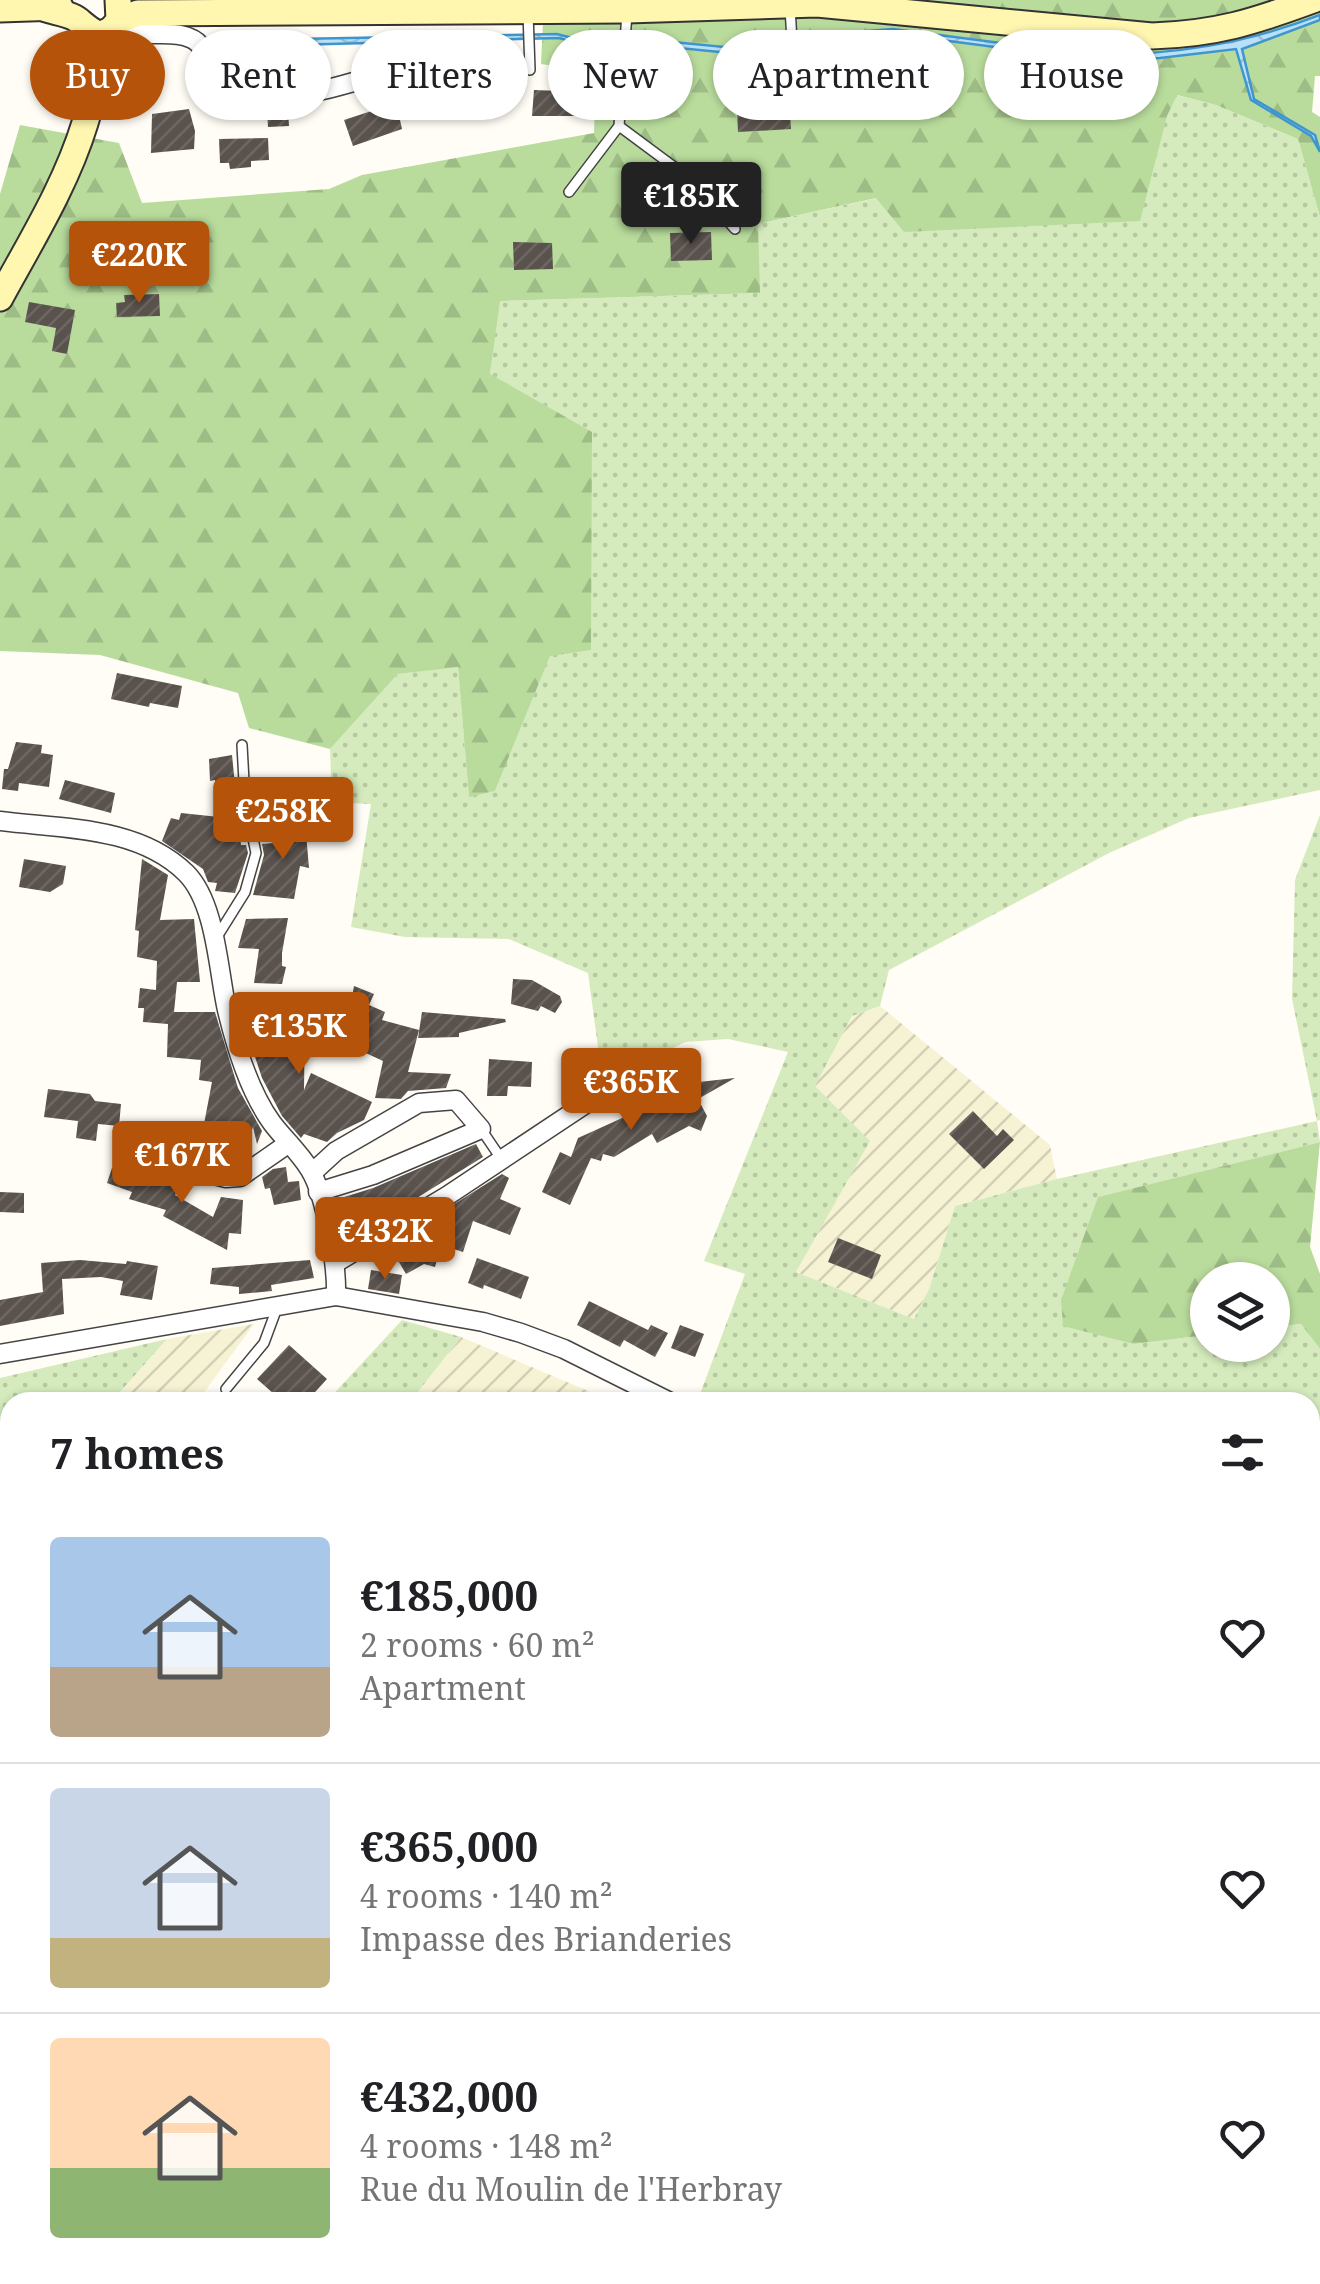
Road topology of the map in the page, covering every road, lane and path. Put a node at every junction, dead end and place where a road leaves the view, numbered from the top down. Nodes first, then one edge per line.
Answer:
1 (1313, 0) edge
2 (790, 5) junction
3 (332, 6) edge
4 (0, 9) edge
5 (528, 10) junction
6 (627, 10) junction
7 (104, 19) edge
8 (792, 30) edge
9 (530, 70) dead end
10 (351, 82) edge
11 (620, 126) junction
12 (568, 192) dead end
13 (736, 229) dead end
14 (0, 298) edge
15 (242, 745) dead end
16 (0, 821) edge
17 (214, 942) junction
18 (590, 1100) dead end
19 (481, 1129) junction
20 (289, 1143) junction
21 (145, 1157) dead end
22 (502, 1160) junction
23 (312, 1173) junction
24 (318, 1192) junction
25 (337, 1262) junction
26 (336, 1296) junction
27 (278, 1304) junction
28 (0, 1354) edge
29 (226, 1389) dead end
30 (649, 1392) edge

1 - 2 street
2 - 6 street
2 - 8 lane
3 - 5 street
3 - 7 street
4 - 7 street
5 - 6 street
5 - 9 lane
6 - 11 lane
7 - 10 street
7 - 14 street
11 - 12 lane
11 - 13 lane
15 - 17 lane
16 - 17 street
17 - 20 street
18 - 22 street
19 - 22 lane
19 - 23 street
19 - 24 street
20 - 21 street
20 - 23 street
22 - 25 street
23 - 24 street
24 - 25 street
25 - 26 street
26 - 27 street
26 - 30 street
27 - 28 street
27 - 29 lane

